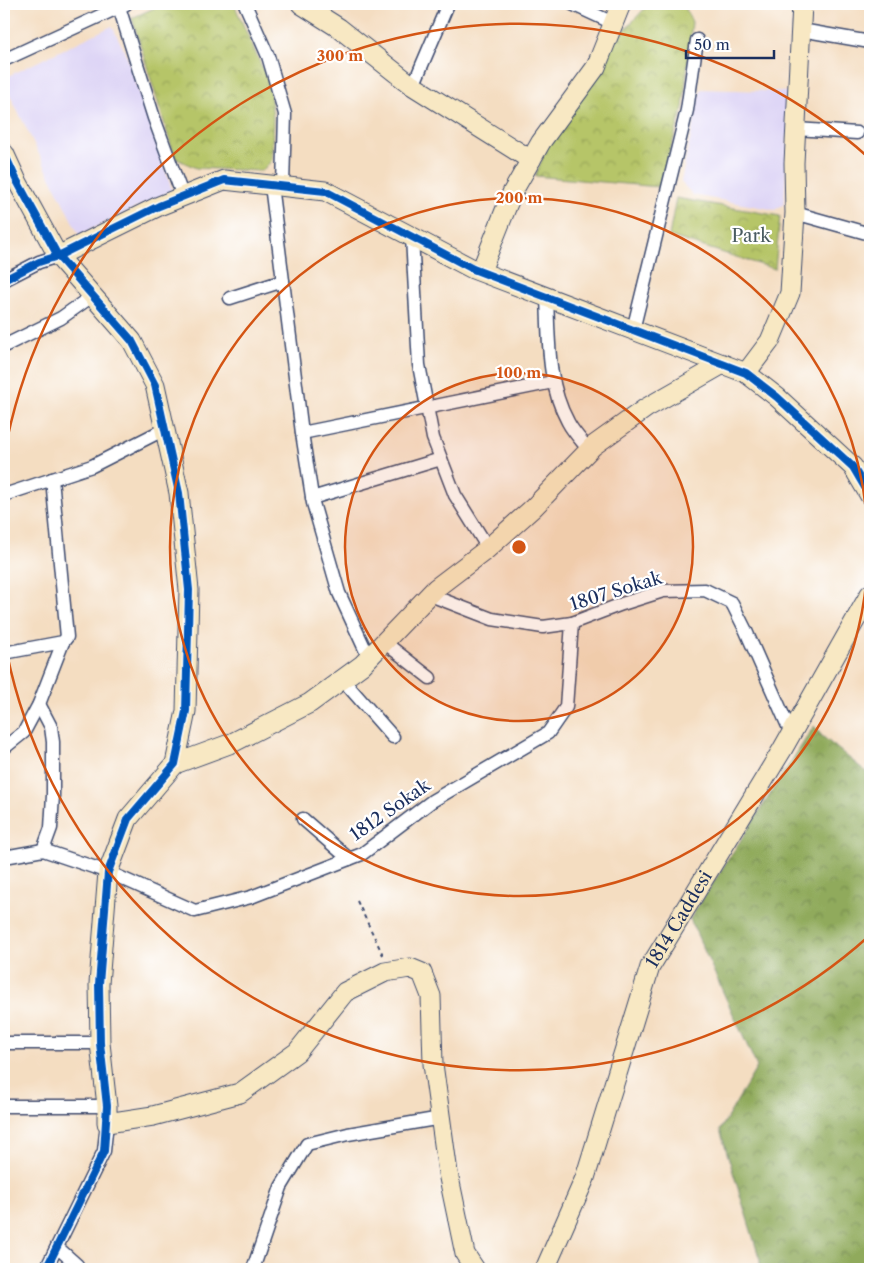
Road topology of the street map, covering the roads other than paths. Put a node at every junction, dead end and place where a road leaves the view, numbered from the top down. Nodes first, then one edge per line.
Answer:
1 (245, 4) edge
2 (302, 4) edge
3 (448, 4) edge
4 (572, 4) edge
5 (621, 4) edge
6 (802, 4) edge
7 (122, 6) edge
8 (613, 23) junction
9 (801, 30) junction
10 (697, 40) dead end
11 (870, 42) edge
12 (4, 60) edge
13 (413, 86) junction
14 (796, 129) junction
15 (857, 132) dead end
16 (4, 153) edge
17 (531, 160) junction
18 (277, 186) junction
19 (183, 197) junction
20 (795, 213) junction
21 (870, 234) edge
22 (412, 236) junction
23 (58, 256) junction
24 (481, 272) junction
25 (4, 280) edge
26 (283, 281) junction
27 (92, 296) junction
28 (547, 297) junction
29 (230, 298) dead end
30 (633, 330) junction
31 (4, 346) edge
32 (723, 364) junction
33 (746, 372) junction
34 (553, 382) junction
35 (427, 407) junction
36 (165, 429) junction
37 (302, 433) junction
38 (589, 450) junction
39 (441, 459) junction
40 (52, 479) junction
41 (4, 495) edge
42 (870, 496) edge
43 (312, 498) junction
44 (488, 548) junction
45 (870, 594) edge
46 (430, 595) junction
47 (572, 624) junction
48 (63, 642) junction
49 (384, 642) junction
50 (4, 654) edge
51 (368, 658) junction
52 (430, 678) dead end
53 (342, 679) junction
54 (39, 704) junction
55 (791, 733) junction
56 (394, 737) dead end
57 (4, 748) edge
58 (175, 764) junction
59 (303, 819) dead end
60 (4, 844) edge
61 (43, 850) junction
62 (7, 855) edge
63 (349, 859) junction
64 (108, 872) junction
65 (100, 1042) junction
66 (4, 1043) edge
67 (4, 1106) edge
68 (107, 1114) junction
69 (440, 1118) junction
70 (57, 1247) junction
71 (46, 1269) edge
72 (78, 1269) edge
73 (253, 1269) edge
74 (474, 1269) edge
75 (546, 1269) edge

1 - 18 street
2 - 13 street
3 - 13 street
4 - 8 street
5 - 8 street
6 - 9 street
7 - 12 street
7 - 19 street
8 - 17 street
9 - 11 street
9 - 14 street
10 - 30 street
13 - 17 street
14 - 15 street
14 - 20 street
16 - 23 street
17 - 24 street
18 - 19 street
18 - 22 street
18 - 26 street
19 - 23 street
20 - 21 street
20 - 33 street
22 - 24 street
22 - 35 street
23 - 25 street
23 - 27 street
24 - 28 street
26 - 29 street
26 - 37 street
27 - 31 street
27 - 36 street
28 - 30 street
28 - 34 street
30 - 32 street
32 - 33 street
32 - 38 street
33 - 42 street
34 - 35 street
34 - 38 street
35 - 37 street
35 - 39 street
36 - 40 street
36 - 58 street
37 - 43 street
38 - 44 street
39 - 43 street
39 - 44 street
40 - 41 street
40 - 48 street
43 - 51 street
44 - 46 street
45 - 55 street, 1814 Caddesi
46 - 47 street, 1807 Sokak
46 - 49 street
47 - 55 street, 1807 Sokak
47 - 63 street, 1812 Sokak
48 - 50 street
48 - 54 street
49 - 51 street
49 - 52 street
51 - 53 street
53 - 56 street
53 - 58 street
54 - 57 street
54 - 61 street
55 - 75 street, 1814 Caddesi
58 - 64 street
59 - 63 street
60 - 62 street
61 - 62 street
61 - 64 street, 1812 Sokak
63 - 64 street, 1812 Sokak
64 - 65 street
65 - 66 street
65 - 68 street
67 - 68 street
68 - 69 street
68 - 70 street
69 - 73 street
69 - 74 street
70 - 71 street
70 - 72 street

